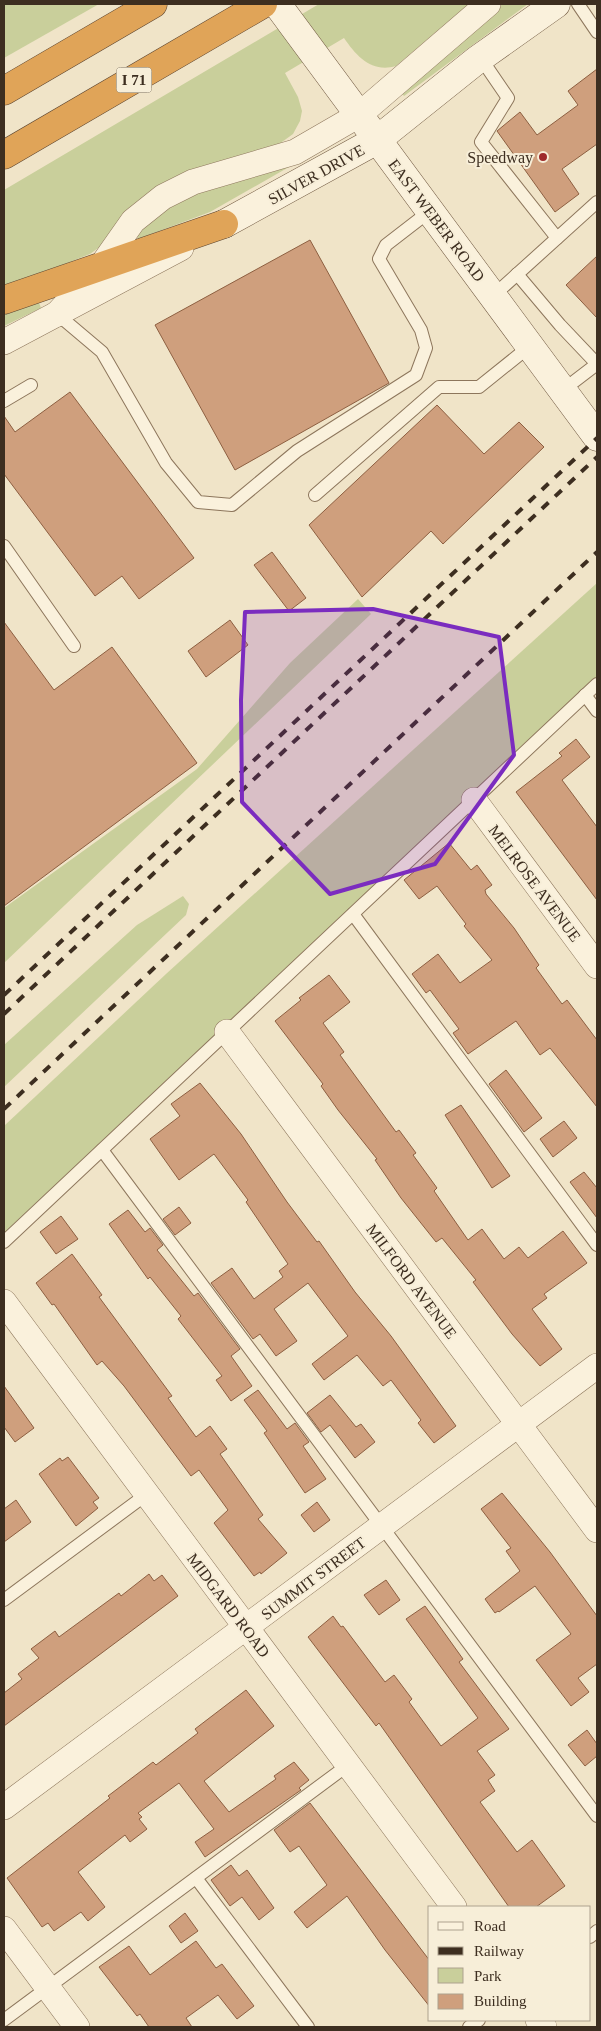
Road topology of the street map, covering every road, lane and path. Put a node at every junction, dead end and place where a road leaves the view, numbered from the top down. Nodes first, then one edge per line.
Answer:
1 (153, 4) edge
2 (262, 4) edge
3 (277, 4) edge
4 (488, 4) edge
5 (556, 4) edge
6 (578, 4) edge
7 (597, 32) edge
8 (480, 57) junction
9 (4, 91) edge
10 (359, 114) junction
11 (378, 140) junction
12 (4, 156) edge
13 (597, 202) edge
14 (430, 211) junction
15 (224, 224) junction
16 (557, 238) junction
17 (102, 265) junction
18 (517, 274) junction
19 (493, 296) junction
20 (4, 300) edge
21 (57, 314) junction
22 (4, 342) edge
23 (530, 346) junction
24 (31, 385) dead end
25 (563, 390) junction
26 (4, 401) edge
27 (597, 437) edge
28 (315, 495) dead end
29 (4, 546) edge
30 (74, 646) dead end
31 (597, 684) edge
32 (586, 695) junction
33 (597, 711) edge
34 (474, 800) junction
35 (353, 914) junction
36 (597, 966) edge
37 (227, 1032) junction
38 (102, 1150) junction
39 (4, 1242) edge
40 (597, 1245) edge
41 (4, 1302) edge
42 (597, 1366) edge
43 (518, 1424) junction
44 (147, 1494) junction
45 (382, 1526) junction
46 (597, 1530) edge
47 (4, 1600) edge
48 (246, 1627) junction
49 (348, 1765) junction
50 (4, 1807) edge
51 (597, 1816) edge
52 (196, 1878) junction
53 (453, 1906) edge
54 (4, 1928) edge
55 (48, 1987) junction
56 (4, 2020) edge
57 (77, 2027) edge
58 (308, 2027) edge

1 - 9 highway
2 - 12 highway, I 71
3 - 10 street, EAST WEBER ROAD
4 - 10 street, SILVER DRIVE
5 - 8 street, SILVER DRIVE
6 - 7 lane
8 - 11 street, SILVER DRIVE
8 - 16 lane
10 - 11 street, EAST WEBER ROAD
10 - 17 street, SILVER DRIVE
11 - 14 street, EAST WEBER ROAD
11 - 15 street, SILVER DRIVE
13 - 16 lane
14 - 19 street, EAST WEBER ROAD
14 - 21 lane
15 - 17 highway
15 - 21 street, SILVER DRIVE
16 - 18 lane
17 - 20 highway
17 - 21 street, SILVER DRIVE
18 - 19 lane
18 - 25 lane
19 - 23 street, EAST WEBER ROAD
21 - 22 street, SILVER DRIVE
23 - 25 street, EAST WEBER ROAD
23 - 28 lane
24 - 26 lane
25 - 27 street, EAST WEBER ROAD
29 - 30 lane
31 - 32 lane
32 - 33 lane
32 - 34 lane
34 - 35 lane
34 - 36 street, MELROSE AVENUE
35 - 37 lane
35 - 40 lane
37 - 38 lane
37 - 43 street, MILFORD AVENUE
38 - 39 lane
38 - 45 lane
41 - 44 street, MIDGARD ROAD
42 - 43 street, SUMMIT STREET
43 - 45 street, SUMMIT STREET
43 - 46 street, MILFORD AVENUE
44 - 47 lane
44 - 48 street, MIDGARD ROAD
45 - 48 street, SUMMIT STREET
45 - 51 lane
48 - 49 street, MIDGARD ROAD
48 - 50 street, SUMMIT STREET
49 - 52 lane
49 - 53 street, MIDGARD ROAD
52 - 55 lane
52 - 58 lane
54 - 55 street
55 - 56 lane
55 - 57 street

